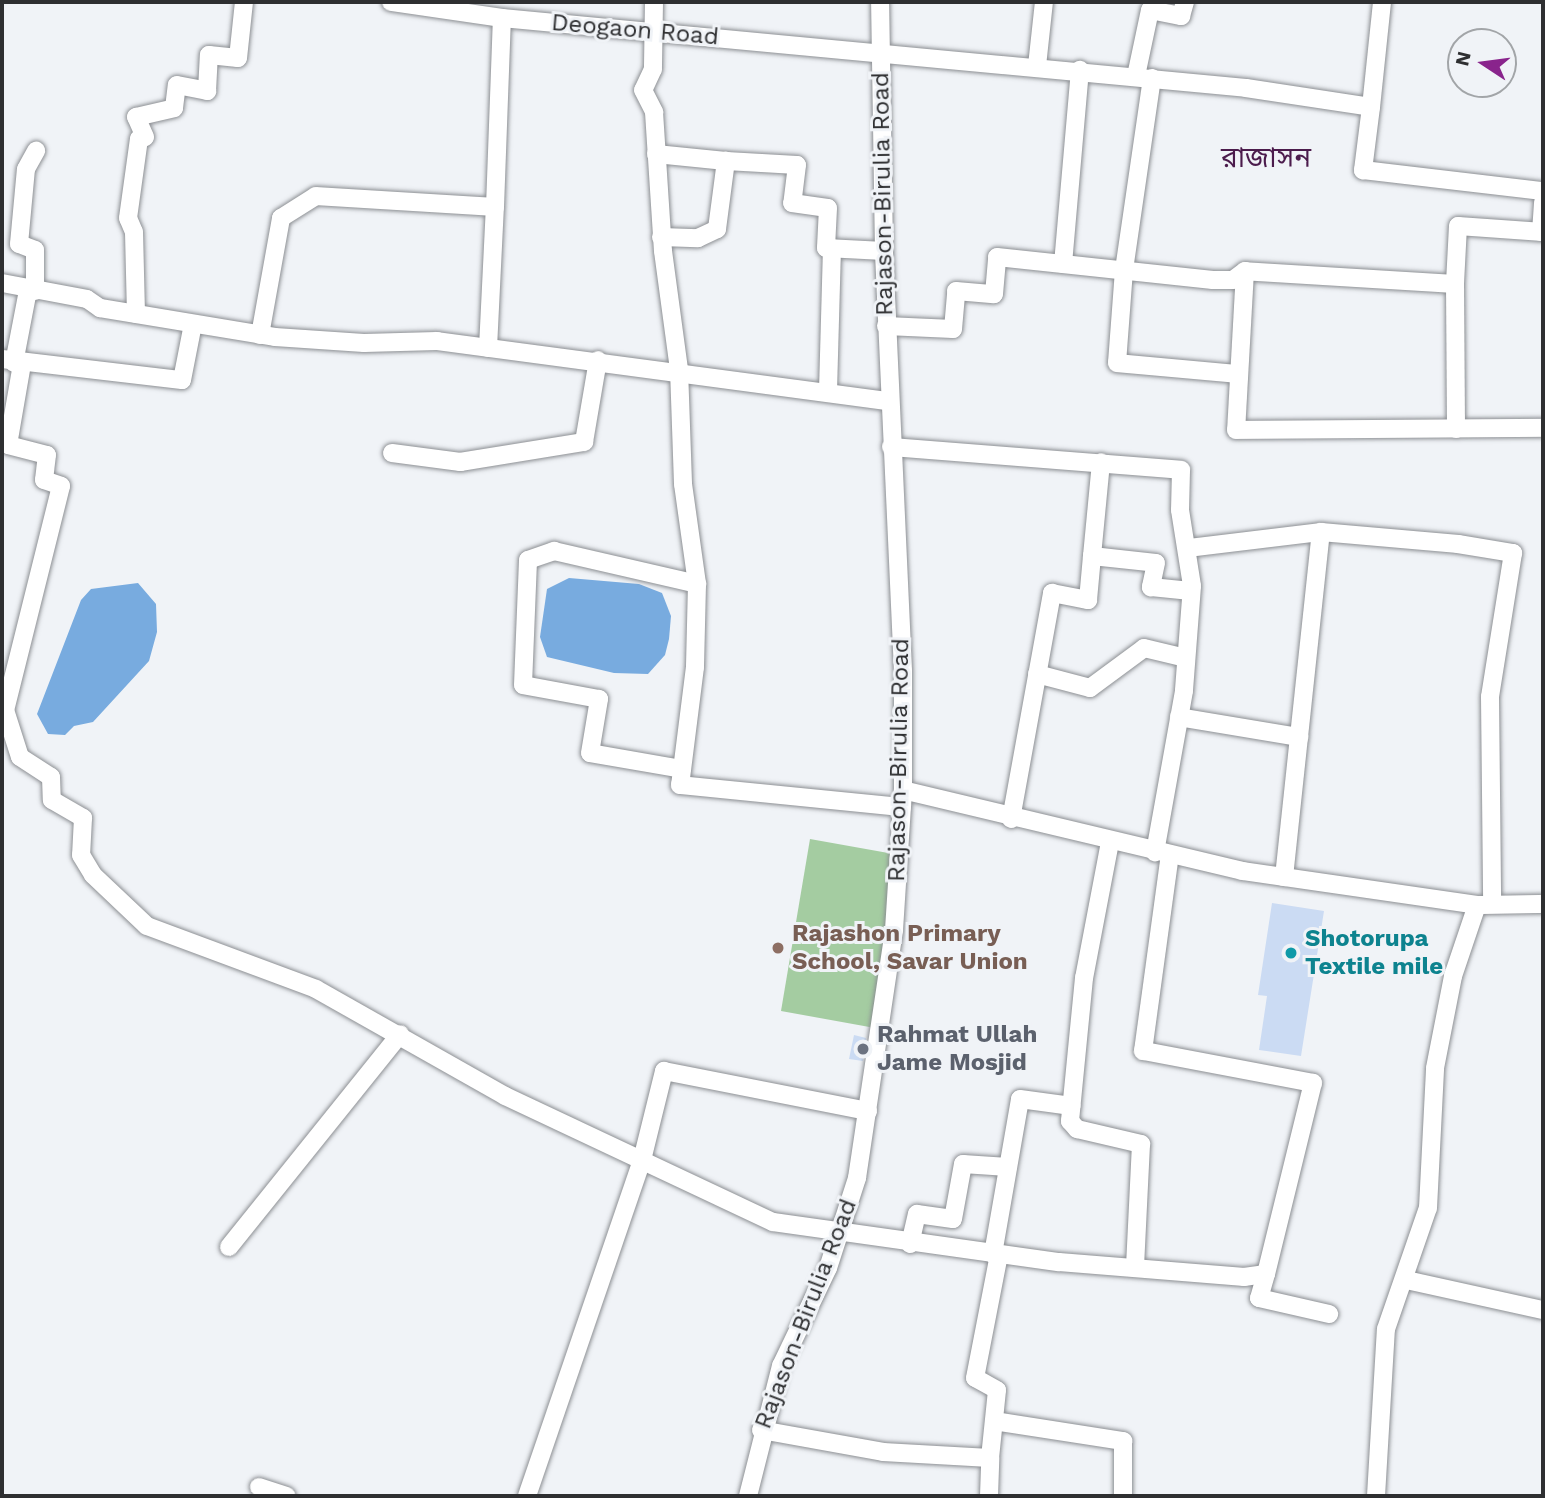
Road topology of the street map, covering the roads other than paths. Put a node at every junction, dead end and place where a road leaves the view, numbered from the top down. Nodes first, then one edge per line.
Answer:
1 (244, 2) edge
2 (391, 2) edge
3 (654, 2) edge
4 (880, 2) edge
5 (1044, 2) edge
6 (1185, 2) edge
7 (1382, 2) edge
8 (450, 7) edge
9 (502, 18) junction
10 (652, 33) junction
11 (880, 51) junction
12 (1037, 66) junction
13 (1080, 70) junction
14 (1144, 77) junction
15 (1371, 107) junction
16 (36, 151) dead end
17 (656, 154) junction
18 (726, 161) junction
19 (1543, 191) edge
20 (1543, 202) edge
21 (495, 207) junction
22 (1542, 232) edge
23 (662, 237) junction
24 (832, 248) junction
25 (884, 251) junction
26 (1063, 264) junction
27 (1124, 270) junction
28 (1245, 271) junction
29 (2, 283) edge
30 (1455, 284) junction
31 (32, 290) junction
32 (136, 314) junction
33 (193, 324) junction
34 (886, 326) junction
35 (260, 335) junction
36 (488, 348) junction
37 (598, 360) junction
38 (12, 362) edge
39 (679, 369) junction
40 (1239, 374) junction
41 (828, 391) junction
42 (889, 401) junction
43 (1543, 428) edge
44 (1456, 429) junction
45 (891, 447) junction
46 (392, 453) dead end
47 (1101, 462) junction
48 (1321, 532) junction
49 (1188, 548) junction
50 (1092, 556) junction
51 (697, 584) junction
52 (1191, 591) junction
53 (1186, 658) junction
54 (1037, 674) junction
55 (1179, 718) junction
56 (1299, 737) junction
57 (682, 769) junction
58 (903, 799) junction
59 (1011, 819) junction
60 (1110, 842) junction
61 (1163, 854) junction
62 (1284, 877) junction
63 (1485, 903) junction
64 (1543, 904) edge
65 (400, 1034) junction
66 (1072, 1106) junction
67 (868, 1111) junction
68 (642, 1160) junction
69 (1008, 1167) junction
70 (838, 1234) junction
71 (910, 1244) junction
72 (229, 1247) dead end
73 (996, 1254) junction
74 (1135, 1268) junction
75 (1266, 1274) junction
76 (1406, 1280) junction
77 (1543, 1310) edge
78 (1329, 1314) dead end
79 (994, 1421) junction
80 (761, 1430) junction
81 (990, 1458) junction
82 (259, 1487) dead end
83 (287, 1496) edge
84 (527, 1496) edge
85 (748, 1496) edge
86 (989, 1496) edge
87 (1123, 1496) edge
88 (1376, 1496) edge

1 - 32 street
2 - 8 street, Deogaon Road
3 - 10 street
4 - 11 street, Rajason-Birulia Road
5 - 12 street
6 - 14 street
7 - 15 street
8 - 9 street, Deogaon Road
9 - 10 street, Deogaon Road
9 - 21 street
10 - 11 street, Deogaon Road
10 - 17 street
11 - 12 street, Deogaon Road
11 - 25 street, Rajason-Birulia Road
12 - 13 street, Deogaon Road
13 - 14 street, Deogaon Road
13 - 26 street
14 - 15 street, Deogaon Road
14 - 27 street
15 - 19 street
16 - 31 street
17 - 18 street
17 - 23 street
18 - 23 street
18 - 24 street
20 - 22 street
21 - 35 street
21 - 36 street
22 - 30 street
23 - 39 street
24 - 25 street
24 - 41 street
25 - 34 street, Rajason-Birulia Road
26 - 27 street
26 - 34 street
27 - 28 street
27 - 40 street
28 - 30 street
28 - 40 street
29 - 31 street
30 - 44 street
31 - 32 street
31 - 38 street
32 - 33 street
33 - 35 street
33 - 38 street
34 - 42 street, Rajason-Birulia Road
35 - 36 street
36 - 37 street
37 - 39 street
37 - 46 street
38 - 65 street
39 - 41 street
39 - 51 street
40 - 44 street
41 - 42 street
42 - 45 street, Rajason-Birulia Road
43 - 44 street
45 - 47 street
45 - 58 street, Rajason-Birulia Road
47 - 49 street
47 - 50 street
48 - 49 street
48 - 56 street
48 - 63 street
49 - 52 street
50 - 52 street
50 - 54 street
51 - 57 street
51 - 57 street
52 - 53 street
53 - 54 street
53 - 55 street
54 - 59 street
55 - 56 street
55 - 61 street
56 - 62 street
57 - 58 street
58 - 59 street
58 - 67 street, Rajason-Birulia Road
59 - 60 street
60 - 61 street
60 - 66 street
61 - 62 street
61 - 75 street
62 - 63 street
63 - 64 street
63 - 76 street
65 - 68 street
65 - 72 street
66 - 69 street
66 - 74 street
67 - 68 street
67 - 70 street, Rajason-Birulia Road
68 - 70 street
68 - 84 street
69 - 71 street
69 - 73 street
70 - 71 street
70 - 80 street, Rajason-Birulia Road
71 - 73 street
73 - 74 street
73 - 79 street
74 - 75 street
75 - 78 street
76 - 77 street
76 - 88 street
79 - 81 street
79 - 87 street
80 - 81 street
80 - 85 street, Rajason-Birulia Road
81 - 86 street
82 - 83 street

